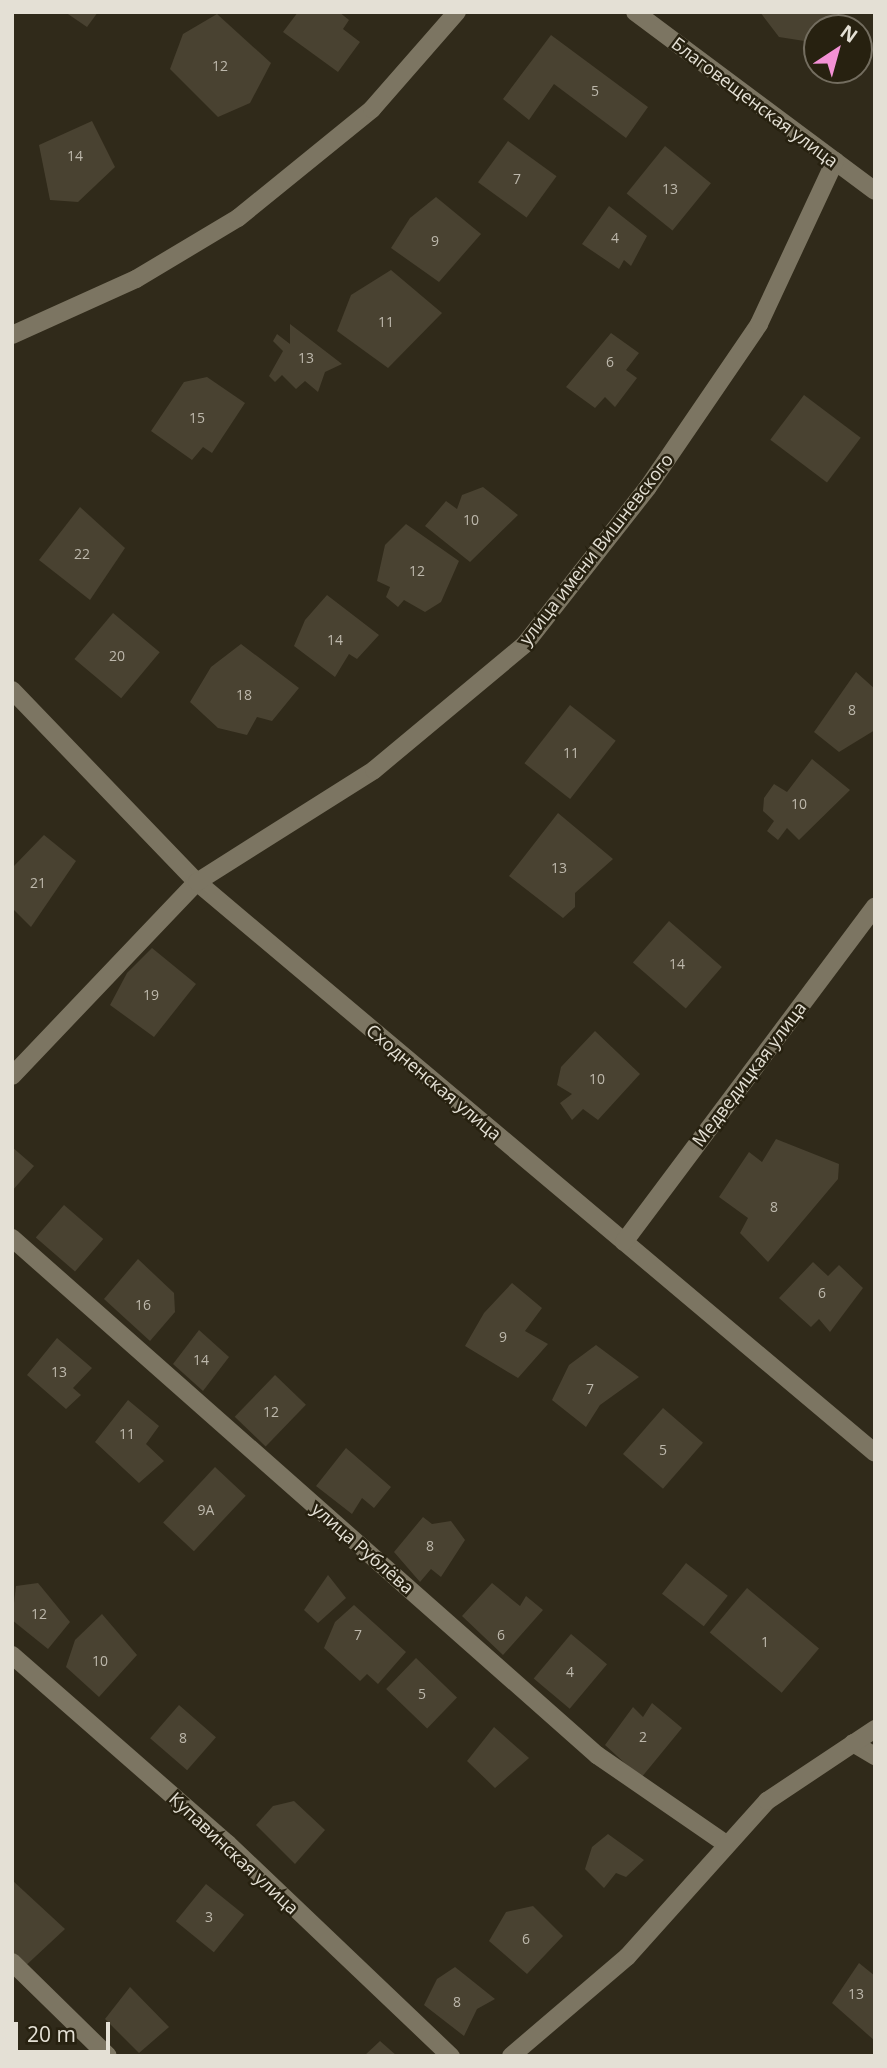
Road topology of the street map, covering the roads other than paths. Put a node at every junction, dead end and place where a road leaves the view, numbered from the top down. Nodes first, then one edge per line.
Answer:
1 (457, 12) edge
2 (635, 12) edge
3 (835, 161) junction
4 (875, 191) edge
5 (20, 333) edge
6 (12, 344) edge
7 (12, 690) edge
8 (197, 882) junction
9 (875, 906) edge
10 (12, 1076) edge
11 (12, 1238) edge
12 (624, 1242) junction
13 (875, 1454) edge
14 (12, 1655) edge
15 (875, 1729) edge
16 (853, 1743) junction
17 (875, 1756) edge
18 (726, 1844) junction
19 (12, 1962) edge
20 (107, 2056) edge
21 (451, 2056) edge
22 (512, 2056) edge

1 - 5 street
2 - 3 street, Благовещенская улица
3 - 4 street, Благовещенская улица
3 - 8 street, улица имени Вишневского
5 - 6 street
7 - 8 street, Сходненская улица
8 - 10 street, улица имени Вишневского
8 - 12 street, Сходненская улица
9 - 12 street, Медведицкая улица
11 - 18 street, улица Рублёва
12 - 13 street, Сходненская улица
14 - 21 street, Купавинская улица
15 - 16 street
16 - 17 street
16 - 18 street
18 - 22 street
19 - 20 street

